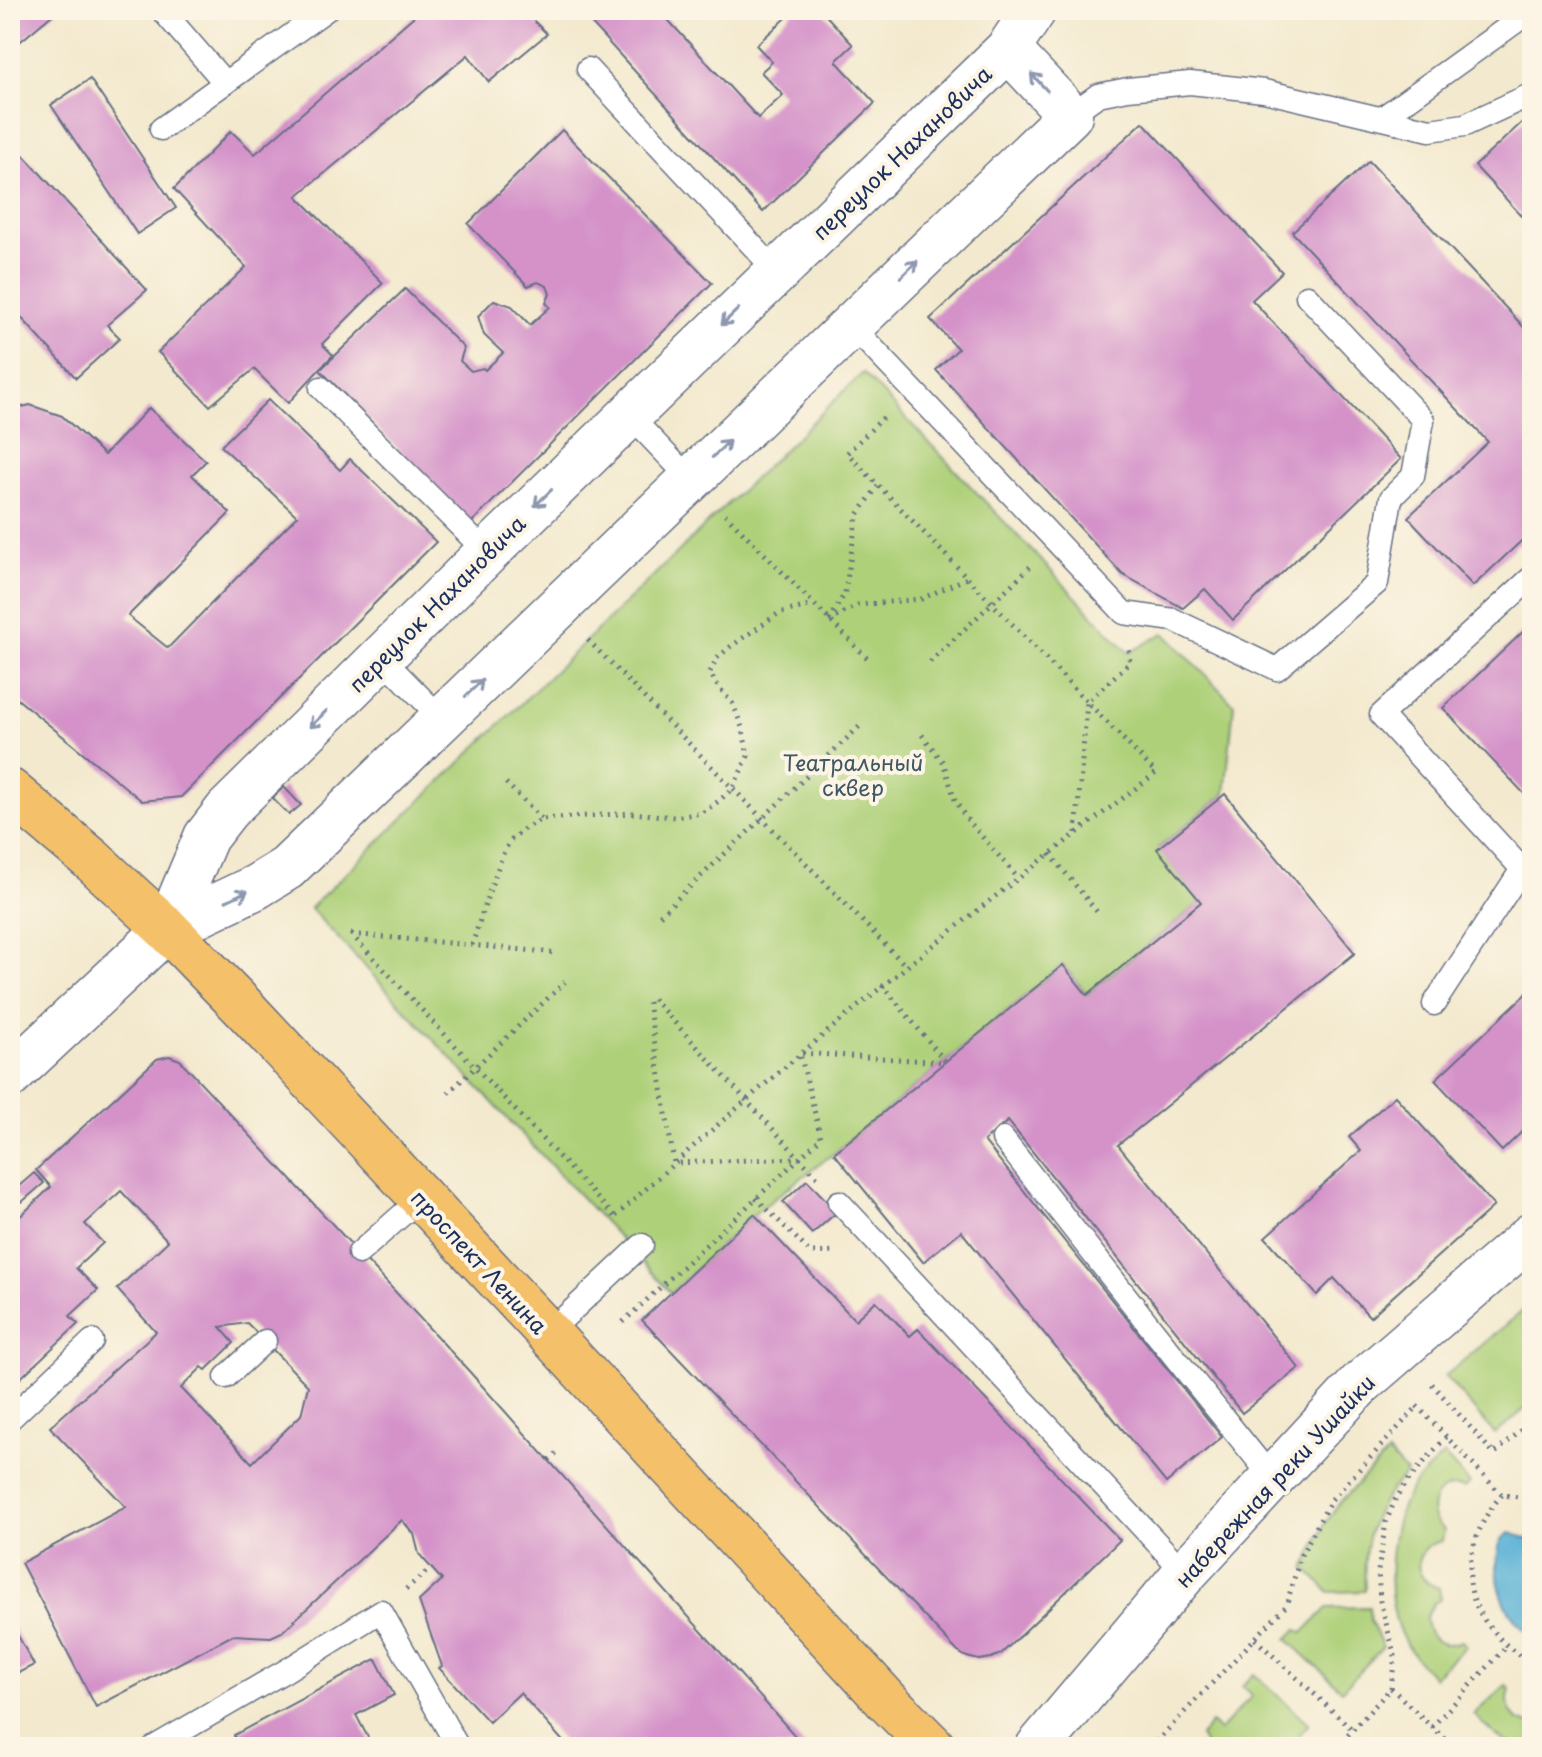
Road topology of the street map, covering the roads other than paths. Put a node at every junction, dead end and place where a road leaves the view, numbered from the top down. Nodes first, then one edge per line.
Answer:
1 (162, 10) edge
2 (326, 10) edge
3 (1034, 10) edge
4 (1532, 10) edge
5 (1008, 49) junction
6 (588, 69) dead end
7 (225, 83) junction
8 (1532, 94) edge
9 (1070, 115) junction
10 (1382, 118) junction
11 (161, 129) dead end
12 (777, 272) junction
13 (1307, 296) dead end
14 (851, 325) junction
15 (321, 388) dead end
16 (629, 415) junction
17 (690, 479) junction
18 (487, 553) junction
19 (1532, 577) edge
20 (381, 657) junction
21 (442, 719) junction
22 (10, 791) edge
23 (167, 929) junction
24 (1434, 1004) dead end
25 (10, 1076) edge
26 (1003, 1139) dead end
27 (421, 1198) junction
28 (839, 1202) road end
29 (1532, 1235) edge
30 (642, 1245) dead end
31 (359, 1253) dead end
32 (548, 1333) junction
33 (92, 1341) dead end
34 (265, 1341) dead end
35 (226, 1377) dead end
36 (10, 1419) edge
37 (1273, 1479) junction
38 (1185, 1573) junction
39 (154, 1747) edge
40 (458, 1747) edge
41 (933, 1747) edge
42 (1038, 1747) edge

1 - 7 lane
2 - 7 lane
3 - 5 street
4 - 10 lane
9 -> 5 street, переулок Нахановича
5 - 12 street, переулок Нахановича
6 - 12 lane
7 - 11 lane
8 - 10 lane
9 - 10 lane
14 -> 9 street, переулок Нахановича
12 -> 16 street, переулок Нахановича
13 - 14 lane
17 -> 14 street, переулок Нахановича
15 - 18 lane
16 - 17 lane
16 -> 18 street, переулок Нахановича
21 -> 17 street, переулок Нахановича
18 - 20 street, переулок Нахановича
19 - 24 lane
20 - 21 lane
20 -> 23 street, переулок Нахановича
23 -> 21 street, переулок Нахановича
22 - 23 main road, проспект Ленина
23 - 25 street, переулок Нахановича
23 - 27 main road, проспект Ленина
26 - 37 lane
27 - 31 lane
27 - 32 main road, проспект Ленина
28 - 38 lane
29 - 37 street, набережная реки Ушайки
30 - 32 lane
32 - 41 main road, проспект Ленина
33 - 36 lane
34 - 35 lane
37 - 38 street, набережная реки Ушайки
38 - 42 street, набережная реки Ушайки
39 - 40 lane

